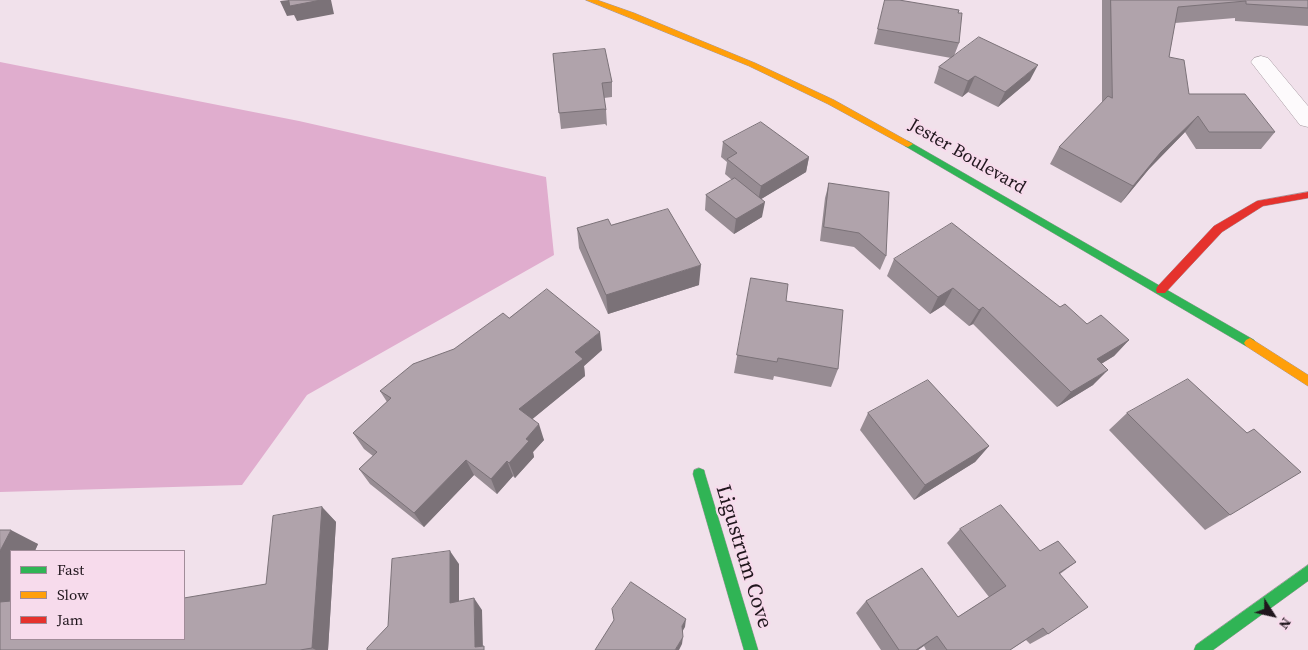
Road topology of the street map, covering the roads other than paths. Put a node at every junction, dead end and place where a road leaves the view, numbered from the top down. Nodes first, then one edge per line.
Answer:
1 (590, 0) edge
2 (1261, 62) dead end
3 (1308, 120) edge
4 (1308, 195) edge
5 (1161, 290) junction
6 (1308, 381) edge
7 (699, 474) dead end
8 (1308, 572) edge
9 (752, 650) edge
10 (1201, 650) edge

1 - 5 street, Jester Boulevard
2 - 3 street
4 - 5 street
5 - 6 street, Jester Boulevard
7 - 9 street, Ligustrum Cove
8 - 10 street

